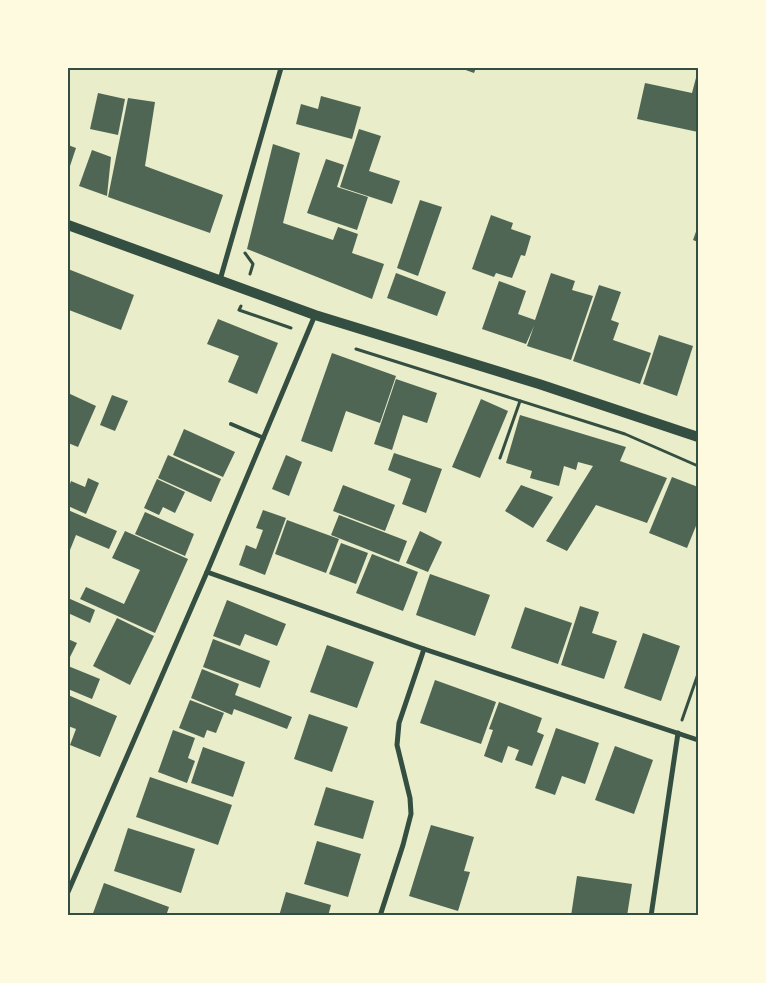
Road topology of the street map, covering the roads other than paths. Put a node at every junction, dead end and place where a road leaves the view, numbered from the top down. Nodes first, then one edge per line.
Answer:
1 (281, 68) edge
2 (68, 225) edge
3 (220, 281) junction
4 (315, 315) junction
5 (231, 424) dead end
6 (698, 437) edge
7 (264, 438) junction
8 (208, 572) junction
9 (424, 648) junction
10 (678, 733) junction
11 (698, 740) edge
12 (68, 892) edge
13 (380, 916) edge
14 (651, 916) edge

1 - 3 street
2 - 3 main road
3 - 4 main road
4 - 6 main road
4 - 7 street
5 - 7 lane
7 - 8 street
8 - 9 street
8 - 12 street
9 - 10 street
9 - 13 street
10 - 11 street
10 - 14 street

